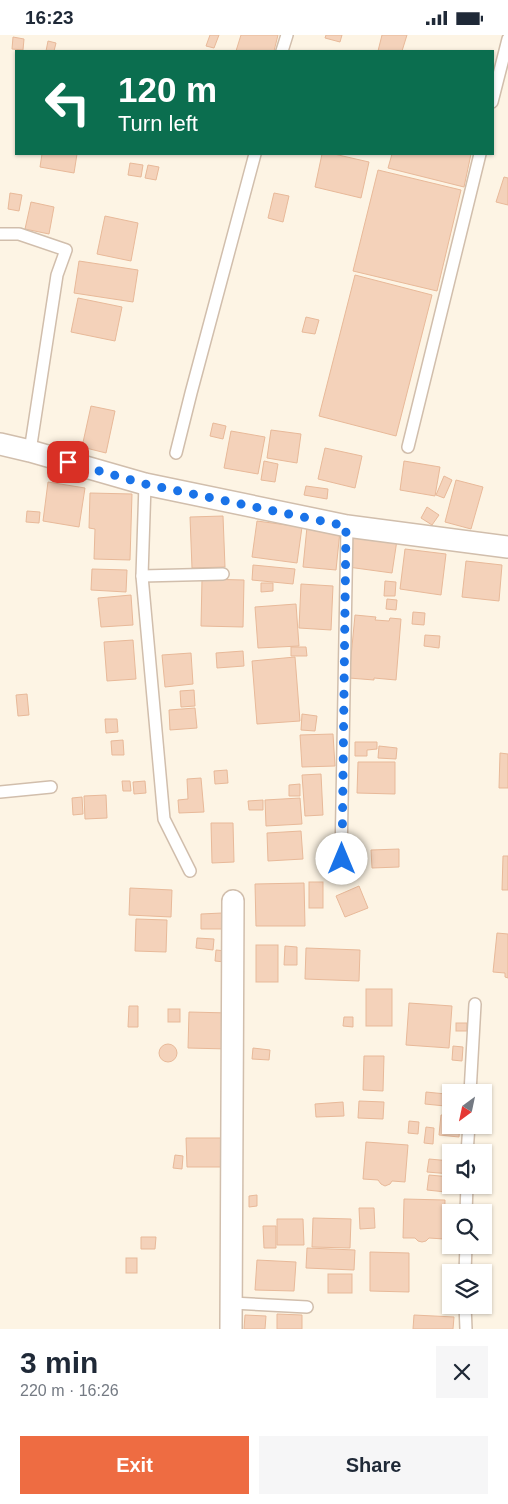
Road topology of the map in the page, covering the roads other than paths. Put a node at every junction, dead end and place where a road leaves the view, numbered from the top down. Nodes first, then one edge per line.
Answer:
1 (287, 35) edge
2 (508, 39) edge
3 (282, 50) edge
4 (494, 94) edge
5 (255, 155) edge
6 (480, 155) edge
7 (0, 234) edge
8 (0, 444) edge
9 (408, 447) dead end
10 (30, 451) junction
11 (176, 453) dead end
12 (145, 484) junction
13 (346, 526) junction
14 (508, 547) edge
15 (223, 575) dead end
16 (142, 576) junction
17 (51, 787) dead end
18 (0, 792) edge
19 (342, 859) dead end
20 (190, 871) dead end
21 (232, 901) dead end
22 (475, 1004) dead end
23 (471, 1084) edge
24 (232, 1303) junction
25 (307, 1307) dead end
26 (466, 1314) edge
27 (231, 1329) edge
28 (466, 1329) edge

1 - 3 lane
2 - 4 lane
5 - 11 lane
6 - 9 lane
7 - 10 lane
8 - 10 street
10 - 12 street
12 - 13 street
12 - 16 lane
13 - 14 street
13 - 19 lane
15 - 16 lane
16 - 20 lane
17 - 18 lane
21 - 24 street
22 - 23 lane
24 - 25 lane
24 - 27 street
26 - 28 lane

